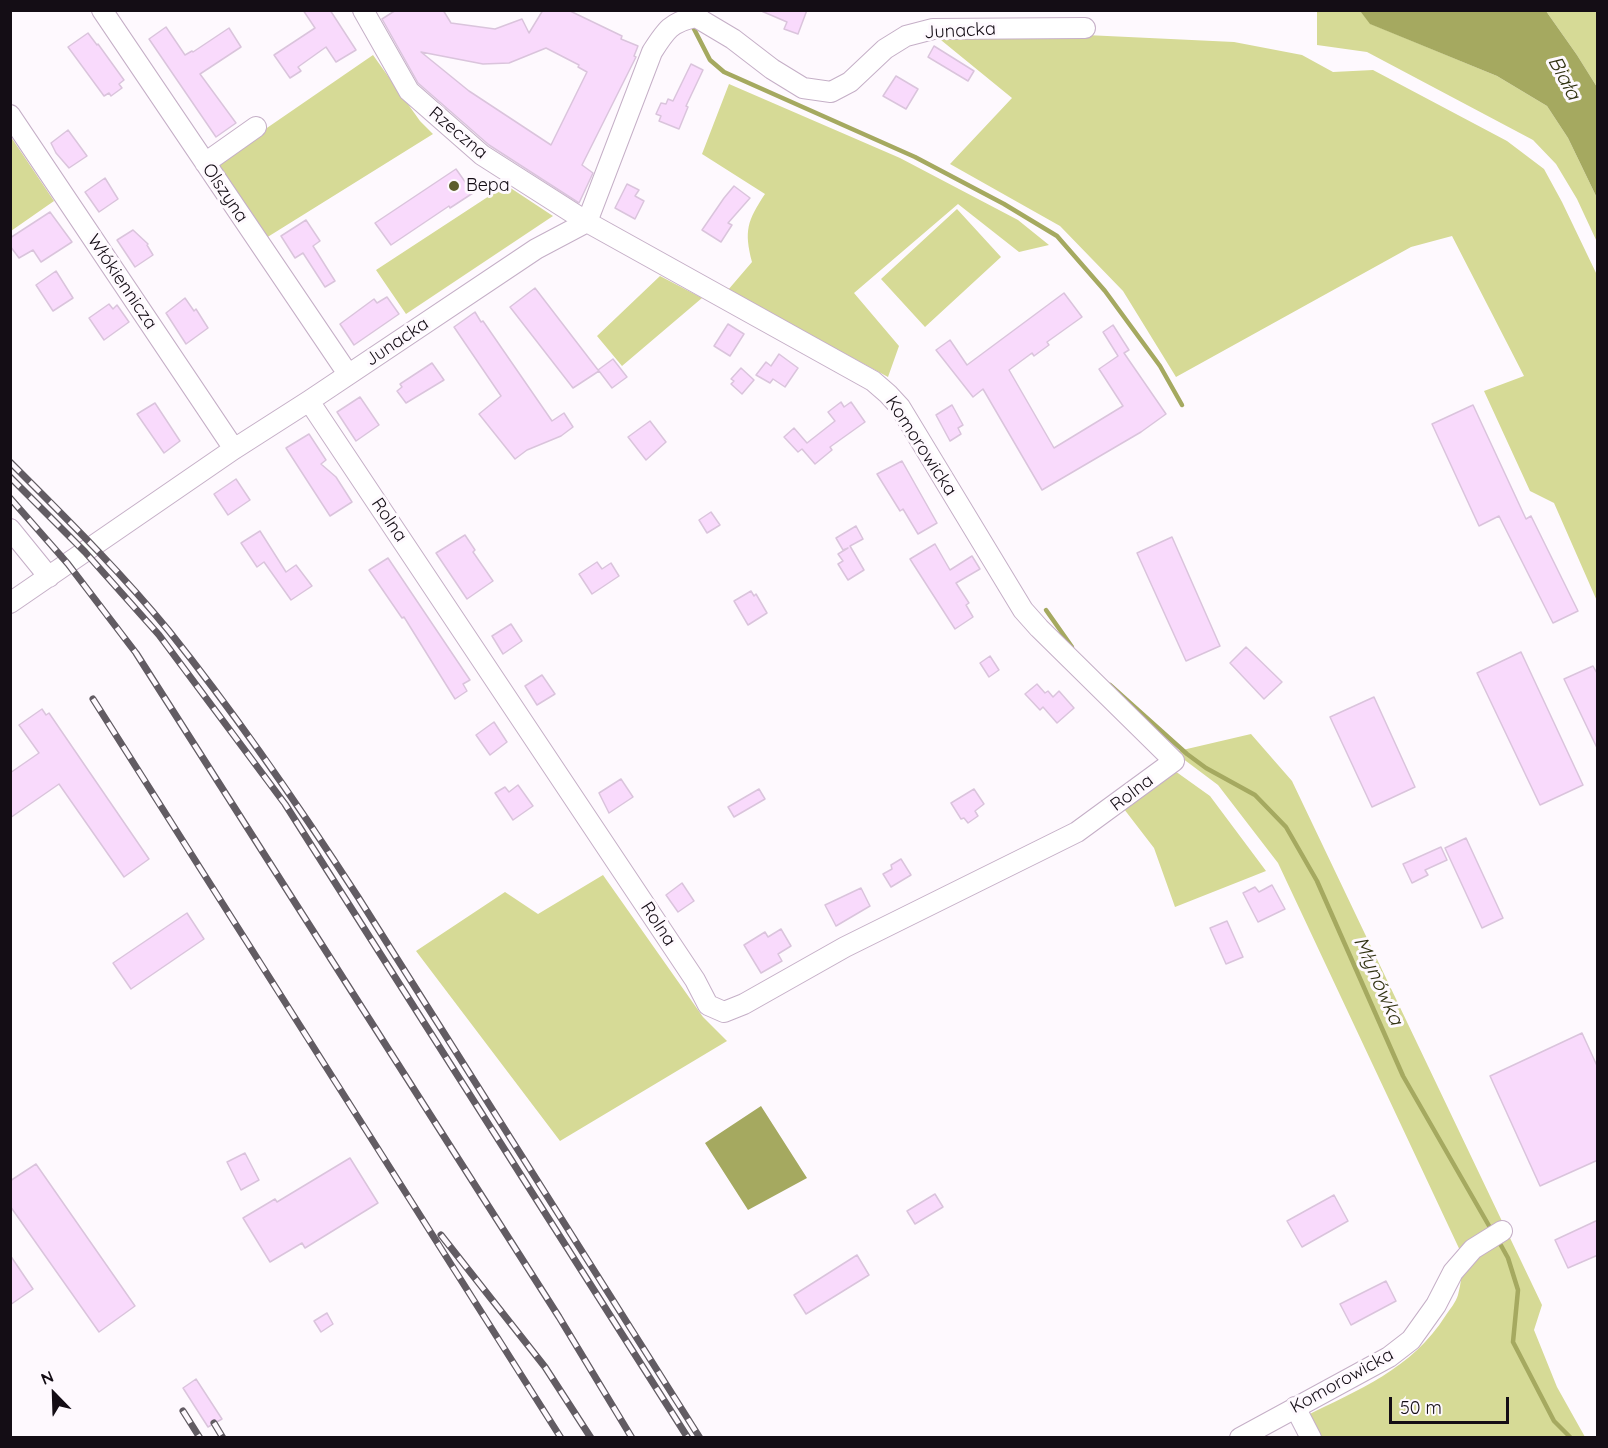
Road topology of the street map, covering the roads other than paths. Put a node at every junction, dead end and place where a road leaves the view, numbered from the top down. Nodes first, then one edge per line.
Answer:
1 (102, 10) edge
2 (363, 10) edge
3 (697, 14) edge
4 (1085, 28) dead end
5 (10, 115) edge
6 (256, 128) dead end
7 (205, 163) junction
8 (587, 222) junction
9 (348, 374) junction
10 (309, 401) junction
11 (234, 449) junction
12 (10, 529) edge
13 (49, 577) junction
14 (10, 603) edge
15 (1174, 761) joint
16 (1494, 1236) dead end
17 (1295, 1407) junction
18 (1240, 1437) edge
19 (1311, 1437) edge

1 - 7 street, Olszyna
2 - 8 street, Rzeczna
3 - 4 street, Junacka
3 - 8 street, Junacka
5 - 11 street, Włókiennicza
6 - 7 street
7 - 9 street, Olszyna
8 - 9 street, Junacka
8 - 15 street, Komorowicka
9 - 10 street, Junacka
10 - 11 street, Junacka
10 - 15 street, Rolna
11 - 13 street, Junacka
12 - 13 street
13 - 14 street, Junacka
16 - 17 street, Komorowicka
17 - 18 street, Komorowicka
17 - 19 street

